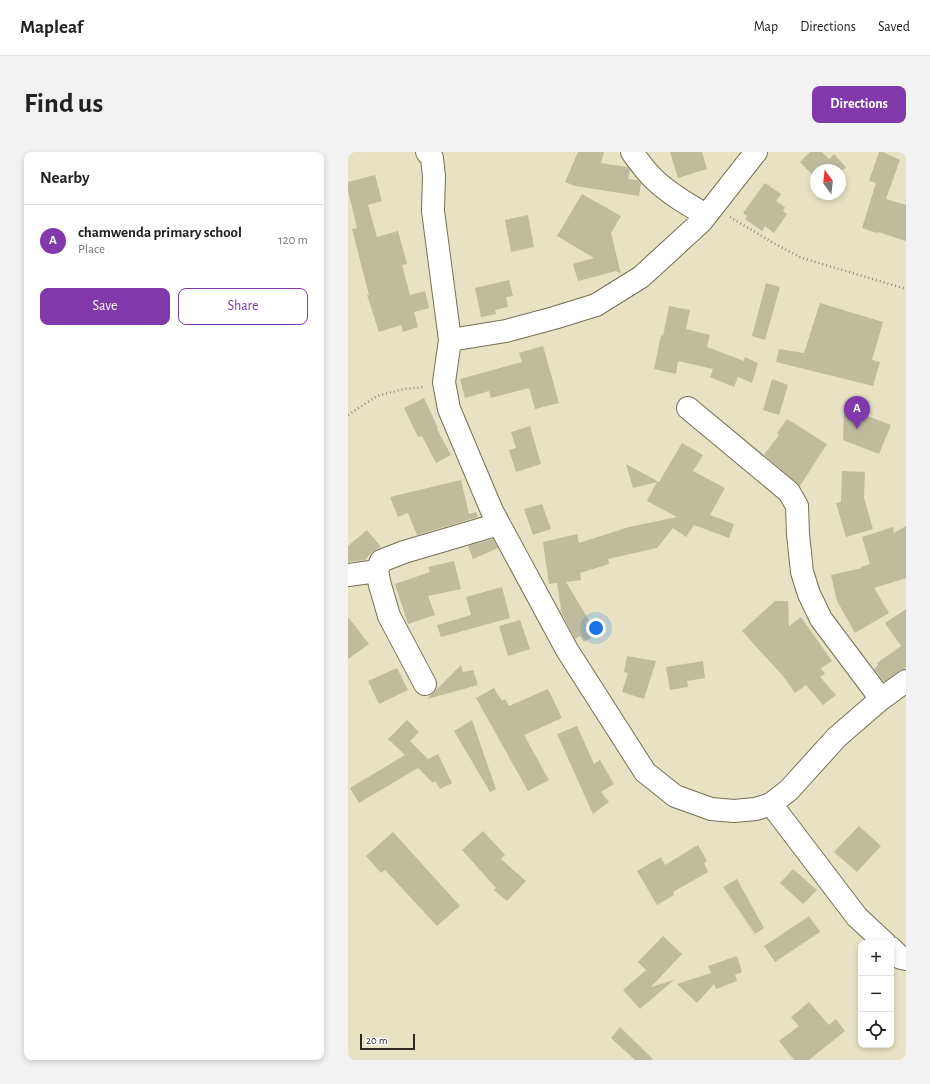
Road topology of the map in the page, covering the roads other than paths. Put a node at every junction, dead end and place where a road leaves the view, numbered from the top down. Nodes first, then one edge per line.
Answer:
1 (427, 152) edge
2 (632, 152) edge
3 (756, 152) edge
4 (709, 211) junction
5 (450, 340) junction
6 (688, 408) dead end
7 (499, 524) junction
8 (377, 571) junction
9 (348, 575) edge
10 (906, 682) edge
11 (425, 684) dead end
12 (880, 699) junction
13 (772, 804) junction
14 (882, 940) edge
15 (894, 951) edge
16 (906, 959) edge

1 - 5 street
2 - 4 street
3 - 4 street
4 - 5 street
5 - 7 street
6 - 12 street
7 - 8 street
7 - 13 street
8 - 9 street
8 - 11 street
10 - 12 street
12 - 13 street
13 - 14 street
15 - 16 street

